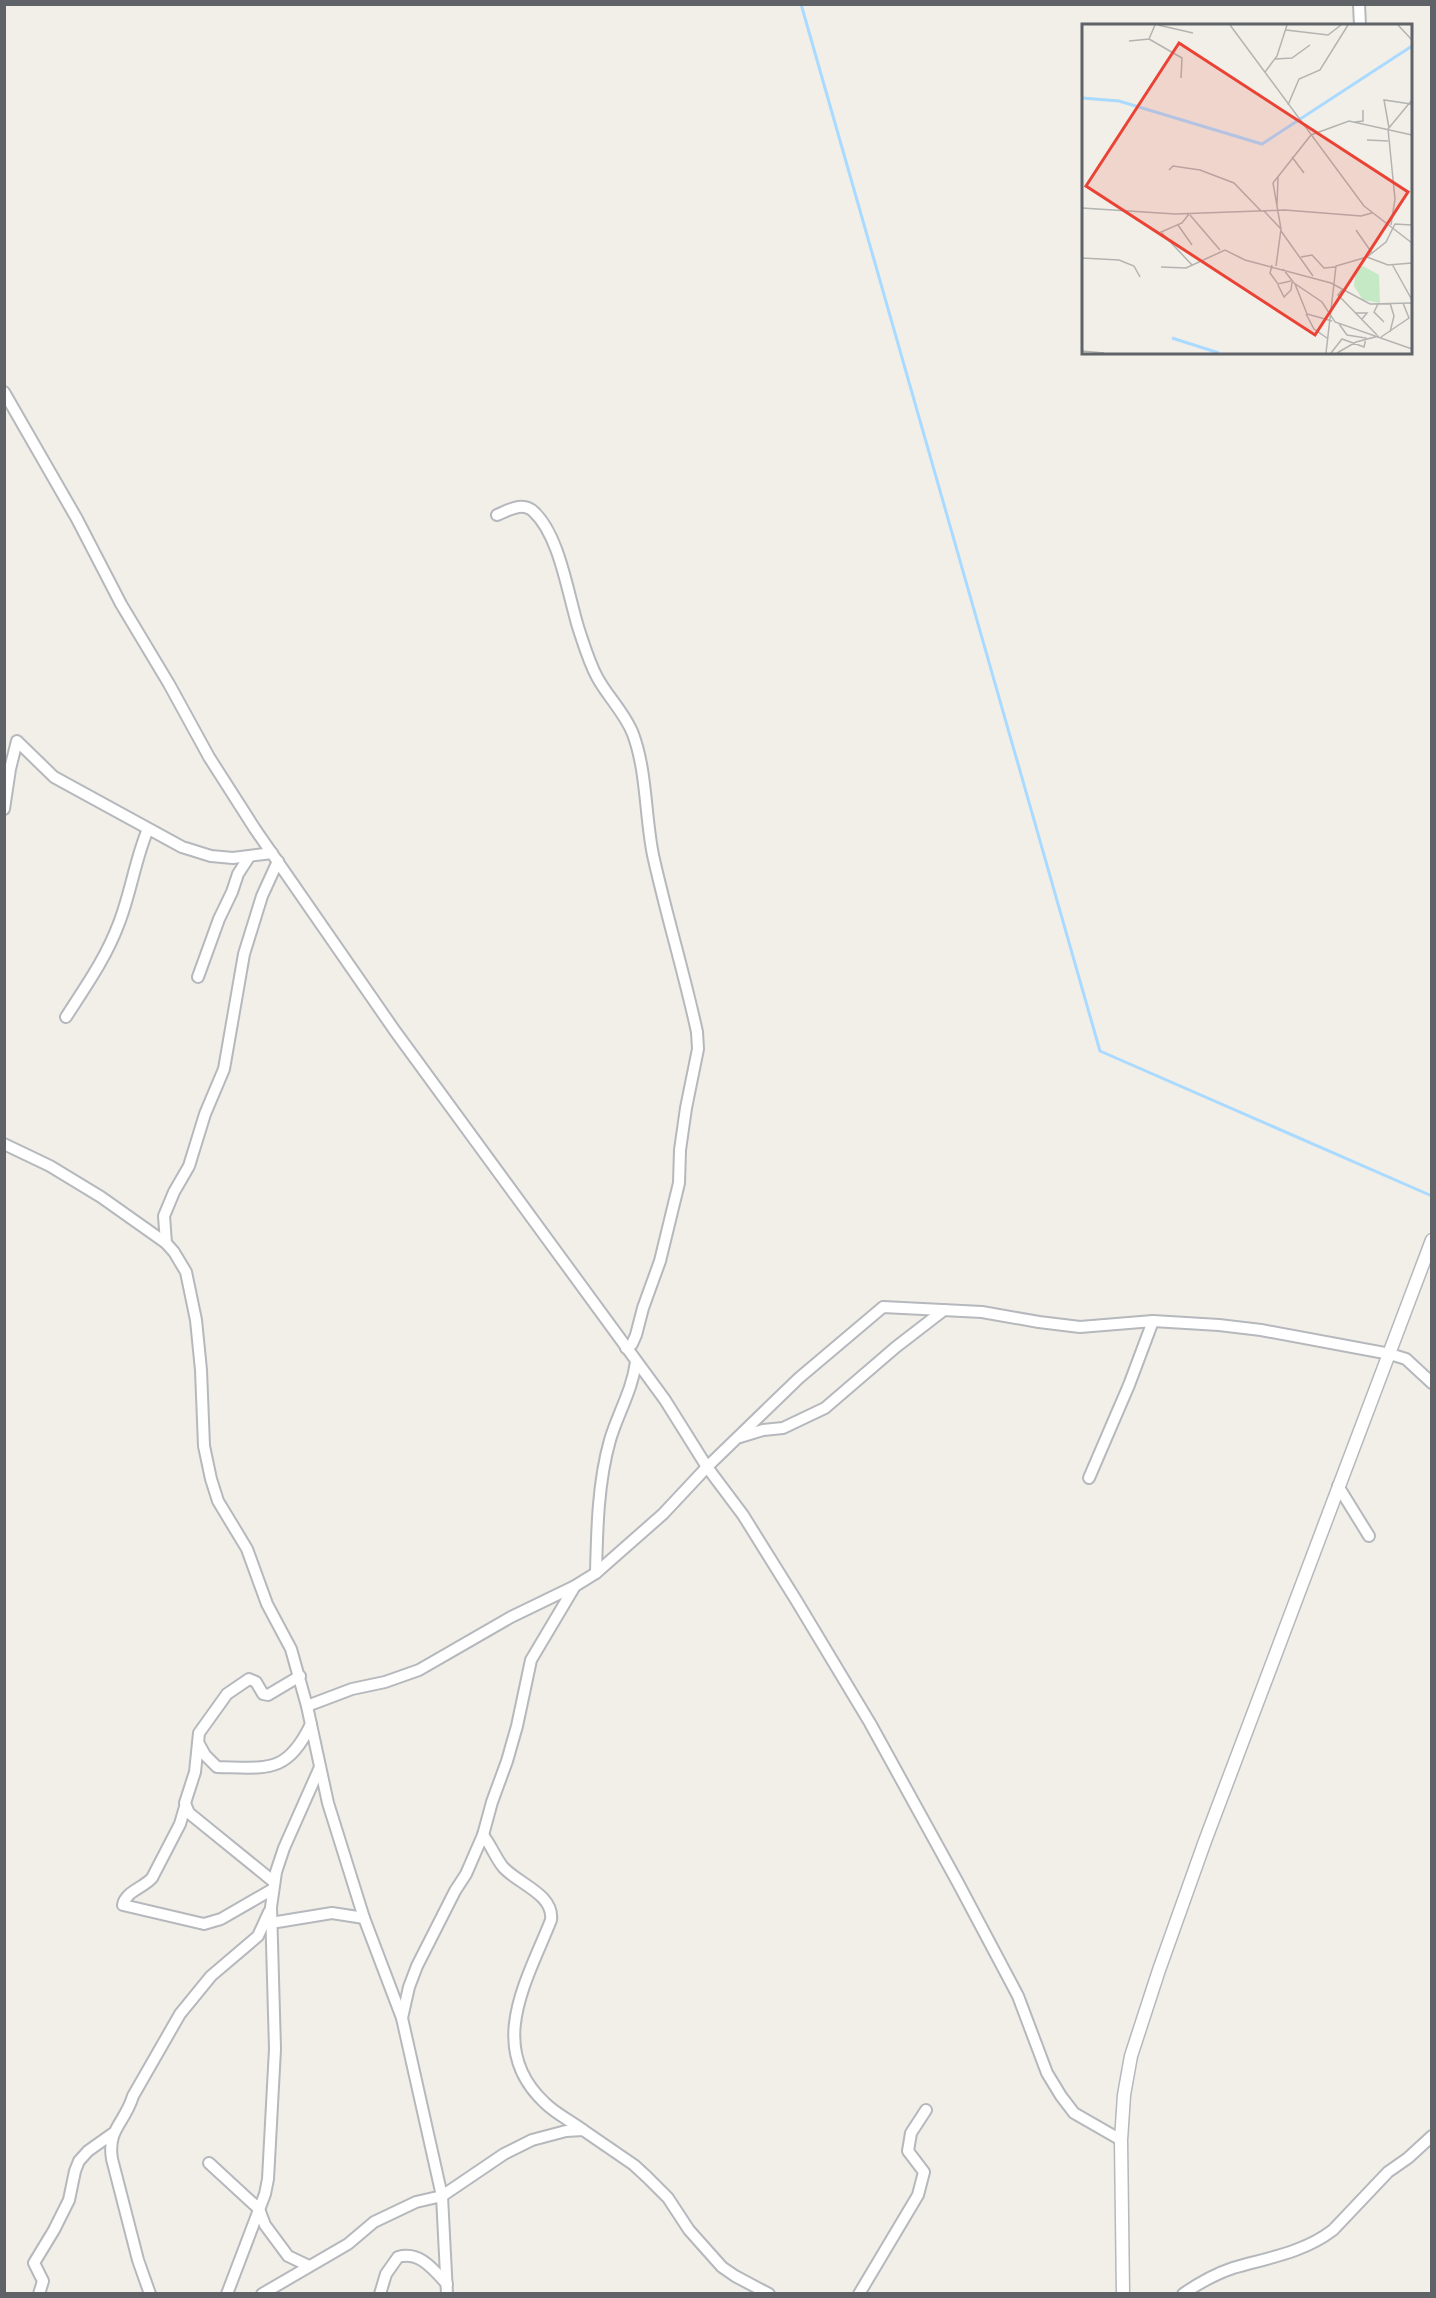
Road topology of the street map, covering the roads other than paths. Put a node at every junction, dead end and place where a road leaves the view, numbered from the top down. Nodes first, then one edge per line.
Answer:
1 (1359, 4) edge
2 (1360, 24) edge
3 (4, 392) edge
4 (496, 515) dead end
5 (4, 809) edge
6 (148, 829) junction
7 (249, 857) junction
8 (275, 857) junction
9 (198, 977) dead end
10 (66, 1017) dead end
11 (4, 1144) edge
12 (1431, 1240) edge
13 (166, 1243) junction
14 (944, 1310) junction
15 (1153, 1322) junction
16 (626, 1348) junction
17 (1390, 1354) junction
18 (636, 1362) junction
19 (1431, 1383) edge
20 (737, 1438) junction
21 (706, 1467) junction
22 (1089, 1478) dead end
23 (1338, 1486) junction
24 (1369, 1536) dead end
25 (596, 1573) junction
26 (575, 1586) junction
27 (300, 1676) junction
28 (307, 1706) junction
29 (311, 1724) junction
30 (198, 1741) junction
31 (321, 1766) junction
32 (185, 1807) junction
33 (483, 1835) junction
34 (274, 1885) junction
35 (271, 1907) junction
36 (364, 1918) junction
37 (271, 1923) junction
38 (402, 2018) junction
39 (926, 2110) dead end
40 (583, 2130) junction
41 (112, 2134) junction
42 (1431, 2136) edge
43 (1121, 2140) junction
44 (209, 2163) dead end
45 (442, 2196) junction
46 (259, 2210) junction
47 (309, 2266) junction
48 (447, 2289) edge
49 (39, 2294) edge
50 (150, 2294) edge
51 (227, 2294) edge
52 (262, 2294) edge
53 (380, 2294) edge
54 (769, 2294) edge
55 (859, 2294) edge
56 (1123, 2294) edge
57 (1183, 2294) edge

1 - 2 street
3 - 8 street
4 - 16 street
5 - 6 street
6 - 7 street
6 - 10 street
7 - 8 street
7 - 9 street
8 - 13 street
8 - 16 street
11 - 13 street
12 - 17 street
13 - 27 street
14 - 15 street
14 - 20 street
14 - 20 street
15 - 17 street
15 - 22 street
16 - 18 street
17 - 19 street
17 - 23 street
18 - 21 street
18 - 25 street
20 - 21 street
21 - 25 street
21 - 43 street
23 - 24 street
23 - 43 street
25 - 26 street
26 - 28 street
26 - 33 street
27 - 28 street
27 - 30 street
28 - 29 street
29 - 30 street
29 - 31 street
30 - 32 street
31 - 34 street
31 - 36 street
32 - 34 street
32 - 34 street
33 - 38 street
33 - 40 street
34 - 35 street
35 - 37 street
35 - 41 street
36 - 37 street
36 - 38 street
37 - 46 street
38 - 45 street
39 - 55 street
40 - 45 street
40 - 54 street
41 - 49 street
41 - 50 street
42 - 57 street
43 - 56 street
44 - 46 street
45 - 47 street
45 - 48 street
46 - 47 street
46 - 51 street
47 - 52 street
48 - 53 street

